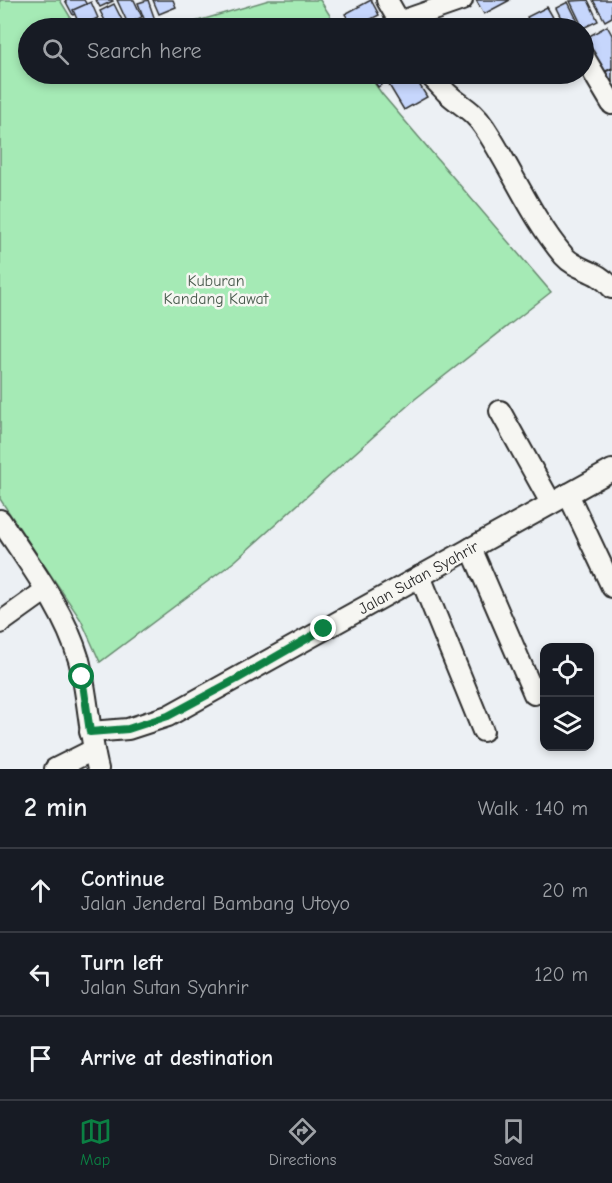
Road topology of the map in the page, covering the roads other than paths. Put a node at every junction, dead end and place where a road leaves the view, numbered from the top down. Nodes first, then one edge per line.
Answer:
1 (387, 0) edge
2 (462, 0) edge
3 (397, 18) edge
4 (418, 18) edge
5 (594, 74) edge
6 (438, 84) edge
7 (612, 104) edge
8 (612, 288) edge
9 (500, 411) dead end
10 (612, 470) edge
11 (560, 499) junction
12 (0, 520) edge
13 (471, 548) junction
14 (420, 576) junction
15 (612, 587) edge
16 (46, 590) junction
17 (0, 623) edge
18 (534, 694) dead end
19 (483, 731) dead end
20 (91, 741) junction
21 (55, 769) edge
22 (98, 769) edge

1 - 3 street
2 - 4 street
5 - 7 street
6 - 8 street
9 - 11 street
10 - 11 street, Jalan Sutan Syahrir
11 - 13 street, Jalan Sutan Syahrir
11 - 15 street
12 - 16 street
13 - 14 street, Jalan Sutan Syahrir
13 - 18 street
14 - 19 street
14 - 20 street, Jalan Sutan Syahrir
16 - 17 street
16 - 20 street
20 - 21 street
20 - 22 street

